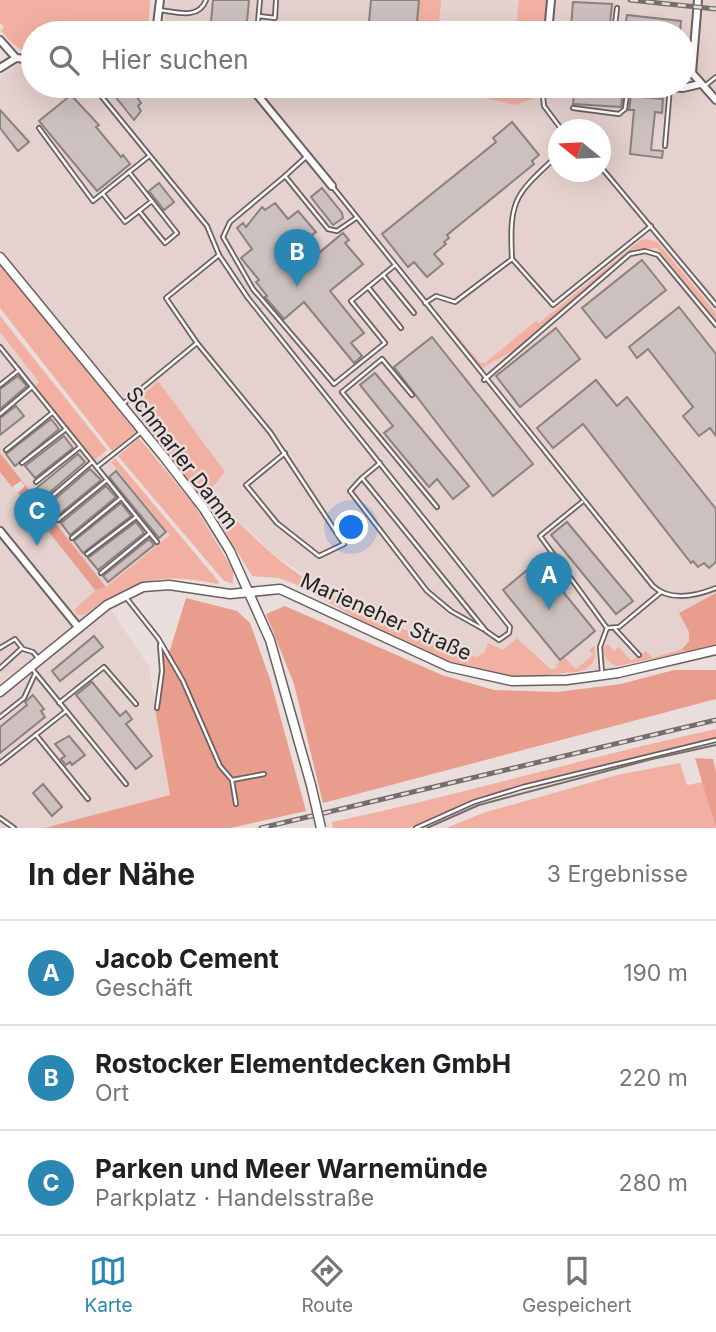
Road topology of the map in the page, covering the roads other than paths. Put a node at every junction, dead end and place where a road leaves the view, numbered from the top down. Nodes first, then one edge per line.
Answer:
1 (160, 0) edge
2 (206, 0) edge
3 (260, 0) edge
4 (276, 0) edge
5 (551, 0) edge
6 (698, 0) edge
7 (617, 8) dead end
8 (159, 10) junction
9 (259, 16) junction
10 (158, 21) edge
11 (258, 21) edge
12 (549, 21) edge
13 (615, 21) edge
14 (695, 26) edge
15 (0, 40) edge
16 (16, 58) junction
17 (21, 59) edge
18 (0, 68) edge
19 (716, 76) edge
20 (695, 77) edge
21 (695, 85) edge
22 (702, 85) junction
23 (103, 98) edge
24 (260, 98) edge
25 (543, 98) edge
26 (626, 98) edge
27 (669, 98) edge
28 (716, 100) edge
29 (573, 108) dead end
30 (554, 119) edge
31 (39, 128) dead end
32 (665, 146) dead end
33 (149, 156) junction
34 (307, 156) junction
35 (548, 164) edge
36 (129, 172) junction
37 (285, 176) junction
38 (611, 179) edge
39 (332, 186) joint
40 (103, 194) junction
41 (152, 201) junction
42 (139, 211) junction
43 (356, 218) junction
44 (651, 226) junction
45 (219, 255) junction
46 (0, 257) edge
47 (512, 259) junction
48 (395, 266) junction
49 (383, 275) junction
50 (368, 287) junction
51 (425, 303) junction
52 (716, 305) edge
53 (414, 313) dead end
54 (716, 325) edge
55 (401, 328) dead end
56 (197, 343) junction
57 (0, 347) edge
58 (2, 353) edge
59 (19, 370) junction
60 (484, 380) junction
61 (0, 385) edge
62 (32, 387) junction
63 (412, 395) dead end
64 (121, 405) junction
65 (53, 412) junction
66 (0, 414) edge
67 (66, 429) junction
68 (143, 432) junction
69 (80, 447) junction
70 (6, 450) dead end
71 (285, 453) junction
72 (93, 462) junction
73 (22, 463) dead end
74 (380, 464) junction
75 (97, 467) junction
76 (362, 478) junction
77 (107, 480) junction
78 (36, 482) dead end
79 (122, 498) junction
80 (582, 501) junction
81 (44, 503) dead end
82 (437, 507) dead end
83 (136, 517) junction
84 (58, 520) dead end
85 (0, 531) edge
86 (150, 533) junction
87 (72, 538) dead end
88 (157, 542) dead end
89 (87, 554) dead end
90 (101, 573) dead end
91 (716, 588) edge
92 (249, 593) junction
93 (660, 593) junction
94 (128, 600) dead end
95 (79, 628) junction
96 (607, 628) junction
97 (615, 629) junction
98 (485, 631) junction
99 (158, 638) junction
100 (0, 648) edge
101 (22, 648) junction
102 (716, 650) edge
103 (639, 655) dead end
104 (40, 660) junction
105 (0, 668) edge
106 (33, 671) junction
107 (603, 676) junction
108 (0, 692) edge
109 (59, 703) junction
110 (136, 704) dead end
111 (157, 708) dead end
112 (66, 711) junction
113 (0, 718) edge
114 (36, 735) junction
115 (716, 740) edge
116 (0, 763) edge
117 (264, 775) dead end
118 (232, 780) junction
119 (126, 784) dead end
120 (88, 799) dead end
121 (236, 804) dead end
122 (0, 818) edge
123 (13, 828) edge
124 (321, 828) edge
125 (416, 828) edge

1 - 8 street
2 - 8 lane
3 - 9 lane
4 - 9 lane
5 - 12 street
6 - 14 street
7 - 13 lane
8 - 10 street
9 - 11 lane
15 - 16 street
16 - 17 street
16 - 18 street
19 - 22 lane
20 - 22 street
21 - 22 street
22 - 28 street
23 - 33 lane
24 - 34 street
25 - 30 lane
26 - 29 lane
27 - 32 lane
31 - 40 lane
33 - 36 lane
33 - 45 lane
34 - 37 lane
34 - 39 street
35 - 47 lane
36 - 40 lane
36 - 41 lane
37 - 43 lane
37 - 50 lane
38 - 44 lane
39 - 43 lane
40 - 42 lane
41 - 42 lane
41 - 42 lane
43 - 48 lane
44 - 47 lane
44 - 52 lane
45 - 56 lane
45 - 74 lane
46 - 64 street, Schmarler Damm
47 - 51 lane
48 - 49 lane
48 - 51 lane
49 - 50 lane
49 - 53 lane
50 - 55 lane
51 - 60 lane
54 - 60 lane
56 - 64 lane
56 - 71 lane
57 - 58 lane
58 - 59 lane
59 - 61 lane
59 - 62 lane
60 - 80 lane
62 - 65 lane
62 - 66 lane
63 - 82 lane
64 - 68 street, Schmarler Damm
65 - 67 lane
65 - 70 lane
67 - 69 lane
67 - 73 lane
68 - 75 lane
68 - 92 street, Schmarler Damm
69 - 72 lane
69 - 78 lane
71 - 71 lane
72 - 75 lane
72 - 81 lane
74 - 76 lane
74 - 98 lane
75 - 77 lane
76 - 98 lane
76 - 98 lane
77 - 79 lane
77 - 84 lane
79 - 83 lane
79 - 87 lane
80 - 93 lane
80 - 96 lane
83 - 86 lane
83 - 89 lane
85 - 95 street
86 - 88 lane
86 - 90 lane
91 - 93 lane
92 - 95 street, Marieneher Straße
92 - 107 street, Marieneher Straße
92 - 124 street, Schmarler Damm, bridge
93 - 97 lane
94 - 99 lane
95 - 104 street, Marieneher Straße
96 - 97 lane
96 - 107 lane
97 - 103 lane
99 - 111 lane
99 - 118 lane
100 - 101 lane
101 - 104 lane
101 - 105 lane
102 - 107 street, Marieneher Straße
104 - 106 street, Marieneher Straße
106 - 108 street, Marieneher Straße
106 - 109 lane
106 - 113 lane
109 - 110 lane
109 - 112 lane
112 - 114 lane
112 - 119 lane
114 - 116 lane
114 - 120 lane
115 - 125 lane
117 - 118 lane
118 - 121 lane
122 - 123 lane

